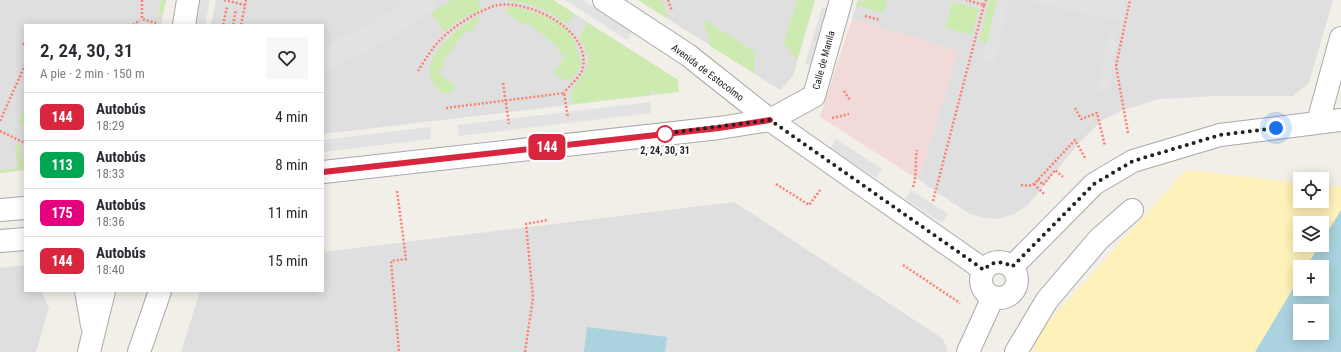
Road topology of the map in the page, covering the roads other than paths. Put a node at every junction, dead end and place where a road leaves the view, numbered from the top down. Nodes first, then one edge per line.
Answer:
1 (188, 0) edge
2 (604, 0) edge
3 (841, 0) edge
4 (184, 24) edge
5 (1341, 38) edge
6 (770, 120) junction
7 (1341, 120) edge
8 (1318, 122) junction
9 (324, 172) edge
10 (24, 208) edge
11 (0, 210) edge
12 (1132, 210) dead end
13 (24, 239) edge
14 (0, 241) edge
15 (1012, 267) junction
16 (984, 270) junction
17 (86, 292) edge
18 (104, 292) edge
19 (160, 292) edge
20 (993, 297) junction
21 (91, 342) edge
22 (139, 352) edge
23 (968, 352) edge
24 (1016, 352) edge

1 - 4 street
2 - 6 street, Avenida de Estocolmo
3 - 6 street, Calle de Manila
5 - 8 street
6 - 9 street, Calle de Manila
6 - 16 street, Avenida de Estocolmo
7 - 8 street
8 - 15 street
10 - 11 street
12 - 24 street
13 - 14 street
15 - 16 street
15 - 20 street
16 - 20 street
17 - 21 street
18 - 21 street
19 - 22 street
20 - 23 street

